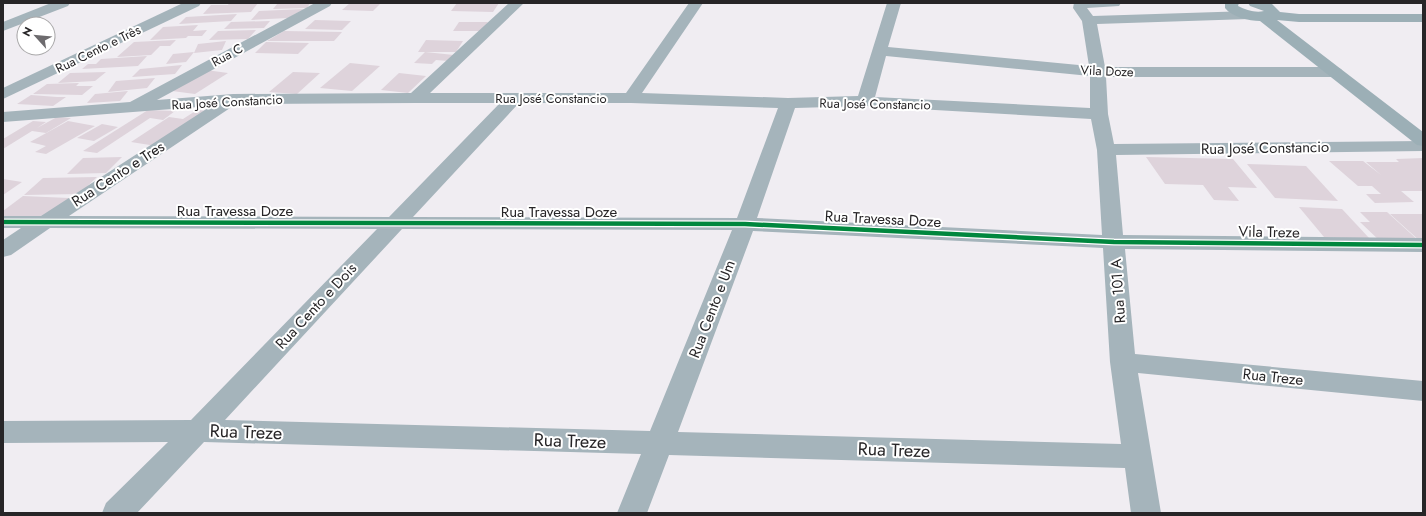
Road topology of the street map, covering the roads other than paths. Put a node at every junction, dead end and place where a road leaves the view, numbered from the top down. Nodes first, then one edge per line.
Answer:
1 (63, 3) edge
2 (194, 3) edge
3 (325, 3) edge
4 (517, 3) edge
5 (696, 3) edge
6 (894, 3) edge
7 (1114, 3) edge
8 (1232, 3) edge
9 (1084, 9) edge
10 (1258, 9) edge
11 (1423, 18) edge
12 (3, 27) edge
13 (880, 51) junction
14 (1098, 72) junction
15 (1335, 72) junction
16 (3, 94) edge
17 (415, 98) junction
18 (514, 98) junction
19 (631, 98) junction
20 (233, 99) junction
21 (865, 101) junction
22 (788, 103) junction
23 (129, 108) junction
24 (1099, 114) junction
25 (3, 117) edge
26 (1423, 141) edge
27 (1423, 146) edge
28 (1106, 150) junction
29 (3, 222) edge
30 (44, 222) junction
31 (394, 223) junction
32 (745, 224) junction
33 (1114, 242) junction
34 (1423, 245) edge
35 (3, 250) edge
36 (1123, 362) junction
37 (1423, 391) edge
38 (198, 431) junction
39 (3, 432) edge
40 (660, 443) junction
41 (1137, 456) junction
42 (117, 513) edge
43 (632, 513) edge
44 (1146, 513) edge

1 - 12 street
2 - 16 street, Rua Cento e Três
3 - 23 street, Rua C
4 - 17 street
5 - 19 street
6 - 13 street
7 - 9 street
8 - 10 main road
9 - 10 street
9 - 14 street, Rua 101 A
10 - 11 main road
10 - 15 main road
13 - 14 street, Vila Doze
13 - 21 street
14 - 15 street, Vila Doze
14 - 24 street, Rua 101 A
15 - 26 main road
17 - 18 street, Rua José Constancio
17 - 20 street, Rua José Constancio
18 - 19 street, Rua José Constancio
18 - 31 street, Rua Cento e Dois
19 - 22 street, Rua José Constancio
20 - 23 street, Rua José Constancio
20 - 30 street, Rua Cento e Tres
21 - 22 street, Rua José Constancio
21 - 24 street, Rua José Constancio
22 - 32 street, Rua Cento e Um
23 - 25 street, Rua José Constancio
24 - 28 street, Rua 101 A
27 - 28 street, Rua José Constancio
28 - 33 street, Rua 101 A
29 - 30 street, Rua Travessa Doze
30 - 31 street, Rua Travessa Doze
30 - 35 street, Rua Cento e Tres
31 - 32 street, Rua Travessa Doze
31 - 38 street, Rua Cento e Dois
32 - 33 street, Rua Travessa Doze
32 - 40 street, Rua Cento e Um
33 - 34 street, Vila Treze
33 - 36 street, Rua 101 A
36 - 37 street, Rua Treze
36 - 41 street, Rua 101 A
38 - 39 street, Rua Treze
38 - 40 street, Rua Treze
38 - 42 street, Rua Cento e Dois
40 - 41 street, Rua Treze
40 - 43 street, Rua Cento e Um
41 - 44 street, Rua 101 A

